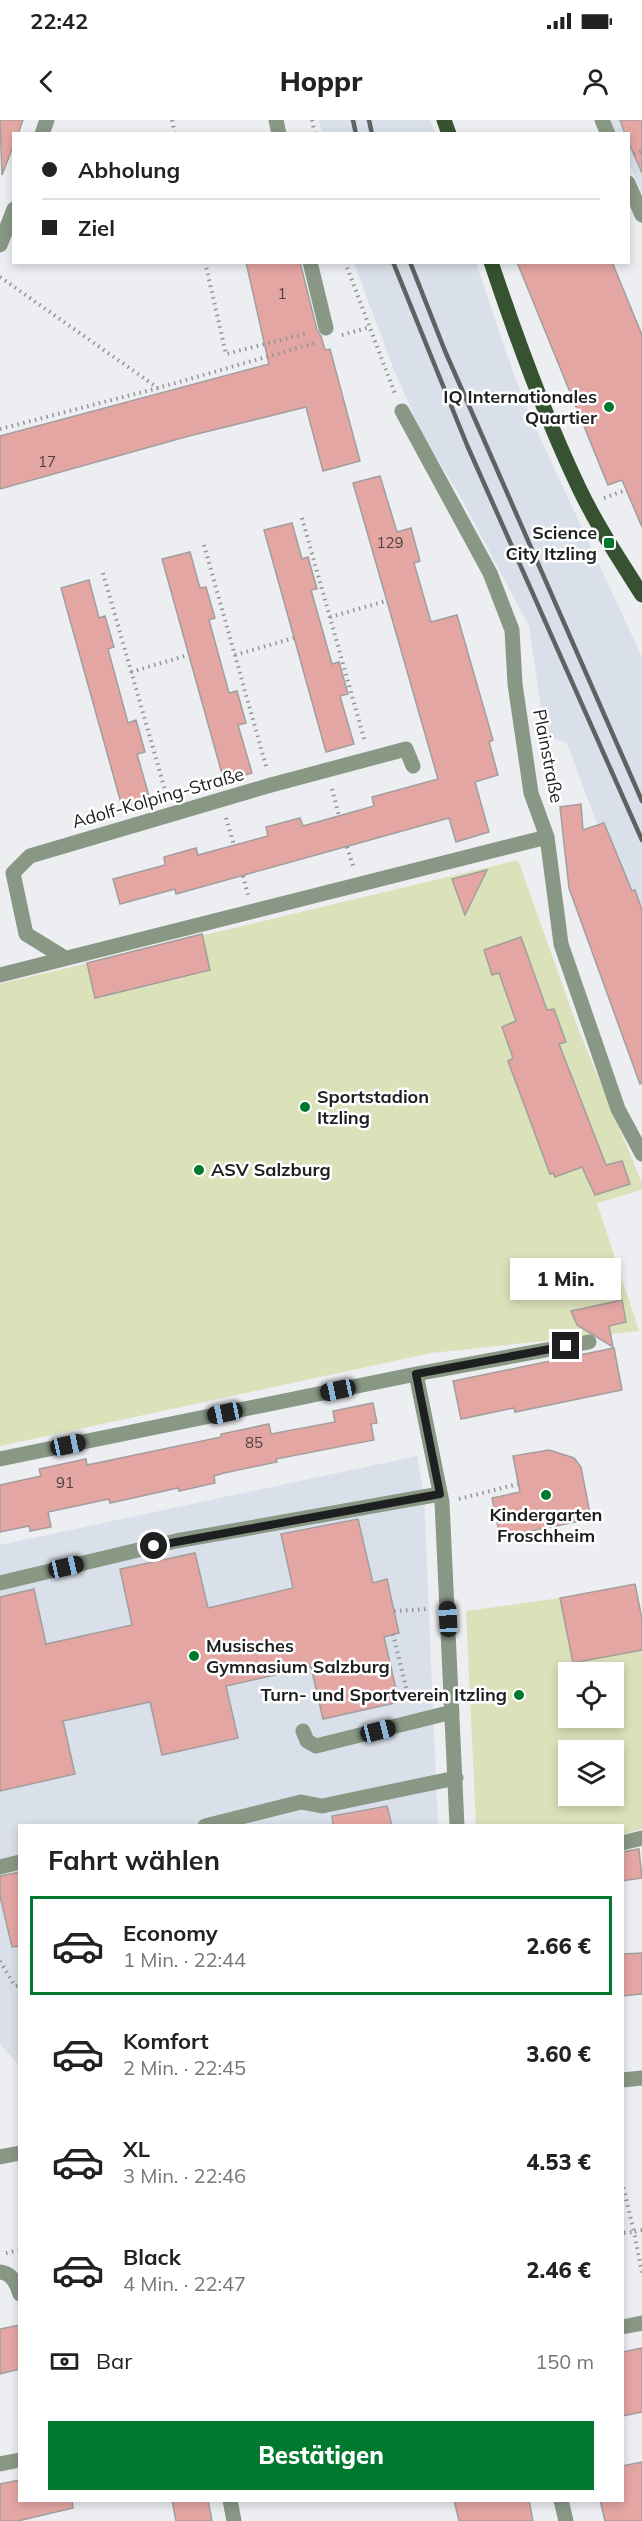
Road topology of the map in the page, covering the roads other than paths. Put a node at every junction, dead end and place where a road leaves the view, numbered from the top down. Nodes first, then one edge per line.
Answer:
1 (630, 188) edge
2 (12, 214) edge
3 (642, 215) edge
4 (0, 245) edge
5 (311, 264) edge
6 (492, 264) edge
7 (329, 335) road end
8 (402, 411) road end
9 (642, 595) edge
10 (413, 766) dead end
11 (547, 837) junction
12 (6, 873) edge
13 (65, 958) junction
14 (0, 975) edge
15 (642, 1154) edge
16 (589, 1342) dead end
17 (416, 1374) junction
18 (0, 1459) edge
19 (440, 1494) junction
20 (0, 1583) edge
21 (453, 1712) junction
22 (303, 1731) dead end
23 (456, 1778) junction
24 (213, 1824) edge
25 (457, 1824) edge
26 (642, 1838) edge
27 (624, 1842) edge
28 (18, 1862) edge
29 (0, 1867) edge
30 (642, 2078) edge
31 (624, 2080) edge
32 (18, 2153) edge
33 (0, 2157) edge
34 (0, 2272) edge
35 (18, 2287) edge
36 (642, 2323) edge
37 (624, 2327) edge
38 (18, 2460) edge
39 (0, 2464) edge
40 (230, 2502) edge
41 (561, 2502) edge
42 (234, 2521) edge
43 (566, 2521) edge

1 - 3 street
2 - 4 street
5 - 7 street
6 - 9 main road
8 - 11 street, Plainstraße
10 - 12 street, Adolf-Kolping-Straße
11 - 13 street
11 - 15 street, Plainstraße
12 - 13 street, Adolf-Kolping-Straße
13 - 14 street
16 - 17 street
17 - 18 street
17 - 19 street
19 - 20 street
19 - 21 street
21 - 22 street
21 - 23 street
23 - 24 street
23 - 25 street
26 - 27 street
28 - 29 street
30 - 31 street
32 - 33 street
34 - 35 street
36 - 37 street
38 - 39 street
40 - 42 street
41 - 43 street

